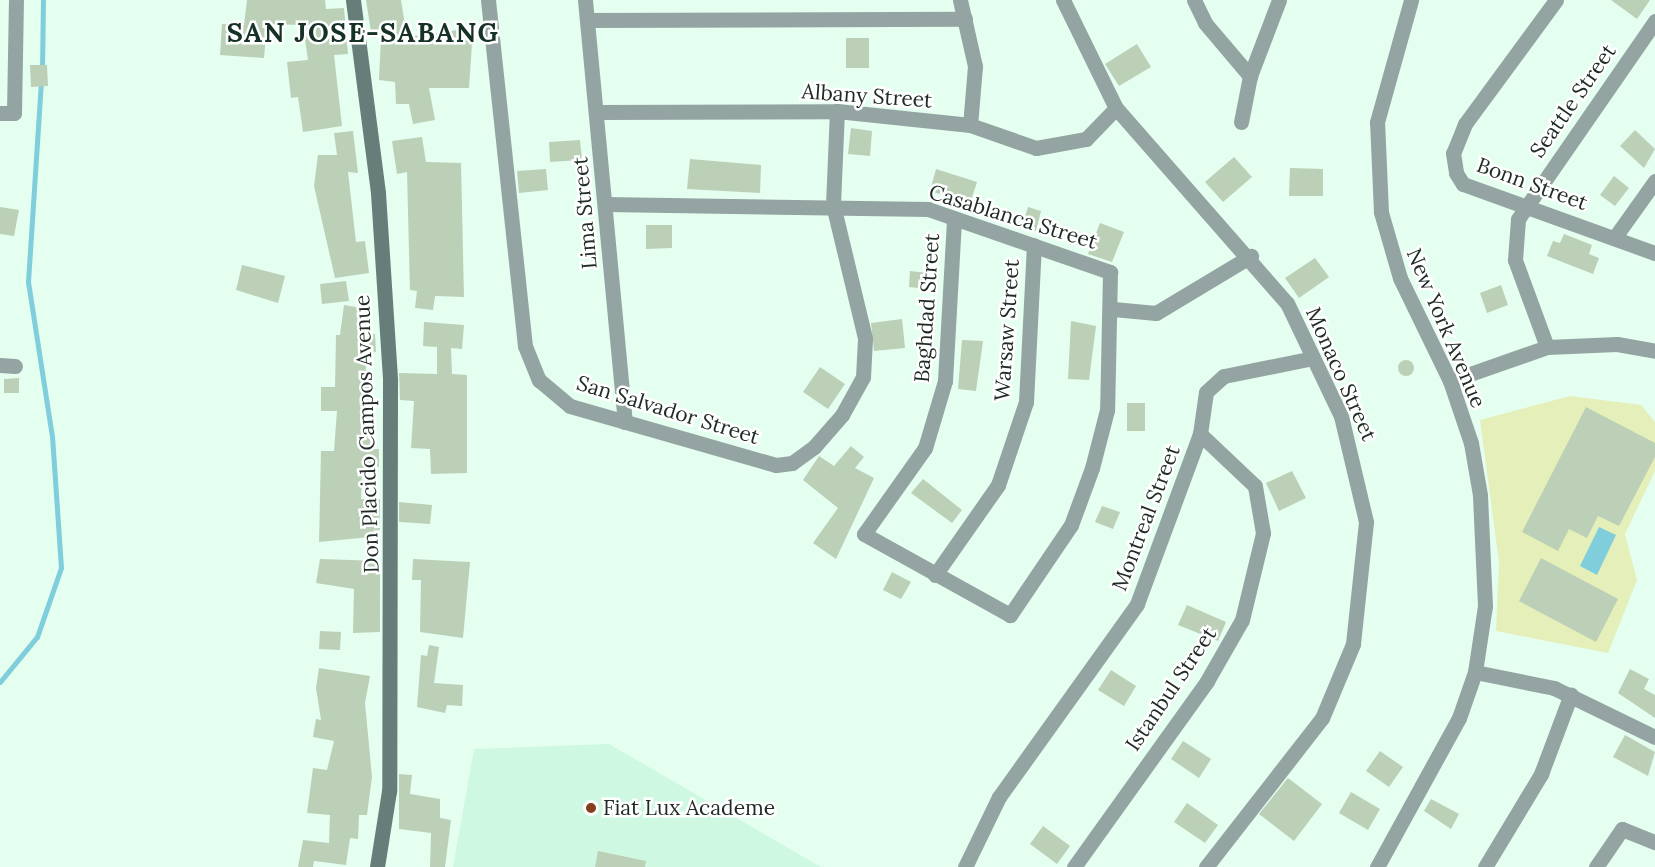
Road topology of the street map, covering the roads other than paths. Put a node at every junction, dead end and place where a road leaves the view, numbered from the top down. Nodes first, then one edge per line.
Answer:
1 (353, 0) edge
2 (488, 0) edge
3 (585, 0) edge
4 (960, 0) edge
5 (1063, 0) edge
6 (1194, 0) edge
7 (1279, 0) edge
8 (1411, 0) edge
9 (1556, 0) edge
10 (16, 1) edge
11 (0, 2) edge
12 (965, 19) junction
13 (587, 20) junction
14 (1655, 21) edge
15 (8, 58) edge
16 (1250, 76) junction
17 (1116, 108) junction
18 (837, 111) junction
19 (597, 112) junction
20 (0, 113) edge
21 (1241, 122) dead end
22 (970, 125) junction
23 (1655, 181) edge
24 (605, 204) junction
25 (833, 205) junction
26 (1525, 205) junction
27 (954, 219) junction
28 (1614, 237) junction
29 (1034, 245) junction
30 (1655, 253) edge
31 (1251, 256) junction
32 (1113, 309) junction
33 (1547, 347) junction
34 (1655, 351) edge
35 (1313, 358) junction
36 (1450, 381) junction
37 (625, 422) junction
38 (1200, 434) junction
39 (935, 575) junction
40 (1011, 615) joint
41 (1475, 672) junction
42 (1571, 694) junction
43 (1655, 737) edge
44 (1655, 842) edge
45 (377, 867) edge
46 (965, 867) edge
47 (1074, 867) edge
48 (1206, 867) edge
49 (1377, 867) edge
50 (1485, 867) edge
51 (1596, 867) edge

1 - 45 main road, Don Placido Campos Avenue
2 - 37 street, San Salvador Street
3 - 13 street, Lima Street
4 - 12 street
5 - 17 street, Monaco Street
6 - 16 street
7 - 16 street
8 - 36 street, New York Avenue
9 - 26 street, Bonn Street
10 - 11 street
10 - 15 street
12 - 13 street
12 - 22 street
13 - 19 street, Lima Street
14 - 26 street, Seattle Street
15 - 20 street
16 - 21 street
17 - 22 street, Albany Street
17 - 31 street, Monaco Street
18 - 19 street, Albany Street
18 - 22 street, Albany Street
18 - 25 street, San Salvador Street
19 - 24 street, Lima Street
23 - 28 street
24 - 25 street, Casablanca Street
24 - 37 street, Lima Street
25 - 27 street, Casablanca Street
25 - 37 street, San Salvador Street
26 - 28 street, Bonn Street
26 - 33 street, Seattle Street
27 - 29 street, Casablanca Street
27 - 39 street, Baghdad Street
28 - 30 street, Bonn Street
29 - 32 street, Casablanca Street
29 - 39 street, Warsaw Street
31 - 32 street
31 - 35 street, Monaco Street
32 - 40 street, Casablanca Street
33 - 34 street
33 - 36 street
35 - 38 street, Montreal Street
35 - 48 street, Monaco Street
36 - 41 street, New York Avenue
38 - 46 street, Montreal Street
38 - 47 street, Istanbul Street
39 - 40 street, Baghdad Street
41 - 42 street
41 - 49 street, New York Avenue
42 - 43 street
42 - 50 street
44 - 51 street

